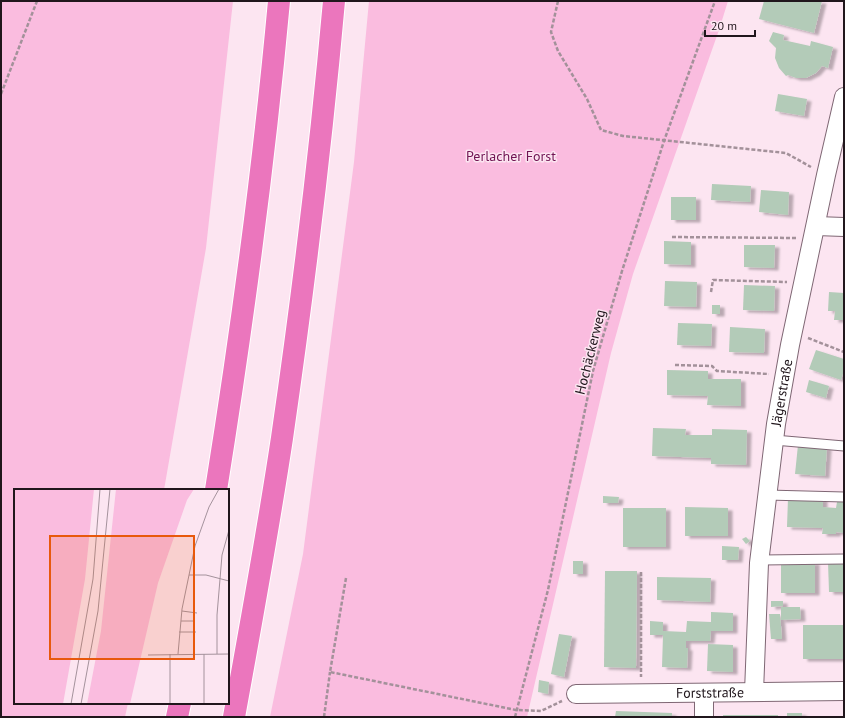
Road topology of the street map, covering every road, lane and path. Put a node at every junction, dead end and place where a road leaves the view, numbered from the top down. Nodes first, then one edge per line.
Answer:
1 (36, 1) edge
2 (279, 1) edge
3 (334, 1) edge
4 (558, 1) edge
5 (715, 1) edge
6 (1, 94) edge
7 (844, 97) edge
8 (664, 141) junction
9 (826, 175) junction
10 (844, 227) edge
11 (815, 232) junction
12 (672, 237) dead end
13 (804, 283) junction
14 (711, 292) dead end
15 (793, 333) junction
16 (844, 352) edge
17 (675, 365) dead end
18 (785, 375) junction
19 (774, 440) junction
20 (844, 446) edge
21 (216, 489) edge
22 (767, 495) junction
23 (844, 497) edge
24 (844, 559) edge
25 (759, 560) junction
26 (641, 572) dead end
27 (346, 578) dead end
28 (330, 672) junction
29 (844, 691) edge
30 (754, 692) junction
31 (704, 693) junction
32 (576, 694) joint
33 (641, 694) junction
34 (180, 704) edge
35 (516, 710) junction
36 (177, 717) edge
37 (234, 717) edge
38 (324, 717) edge
39 (515, 717) edge
40 (704, 717) edge

1 - 6 path
2 - 21 highway
3 - 37 highway
4 - 8 path
5 - 8 path, Hochäckerweg
7 - 9 street, Jägerstraße
8 - 9 path
8 - 35 path, Hochäckerweg
9 - 11 street, Jägerstraße
10 - 11 street
11 - 12 path
11 - 13 street, Jägerstraße
13 - 14 path
13 - 15 street, Jägerstraße
15 - 16 path
15 - 18 street, Jägerstraße
17 - 18 path
18 - 19 street, Jägerstraße
19 - 20 lane
19 - 22 street, Jägerstraße
22 - 23 lane
22 - 25 street, Jägerstraße
24 - 25 lane
25 - 30 street, Jägerstraße
26 - 33 path
27 - 28 path
28 - 35 path
28 - 38 path
29 - 30 street, Forststraße
30 - 31 street, Forststraße
31 - 33 street, Forststraße
31 - 40 street
32 - 33 street, Forststraße
32 - 35 path
34 - 36 highway
35 - 39 path, Hochäckerweg

